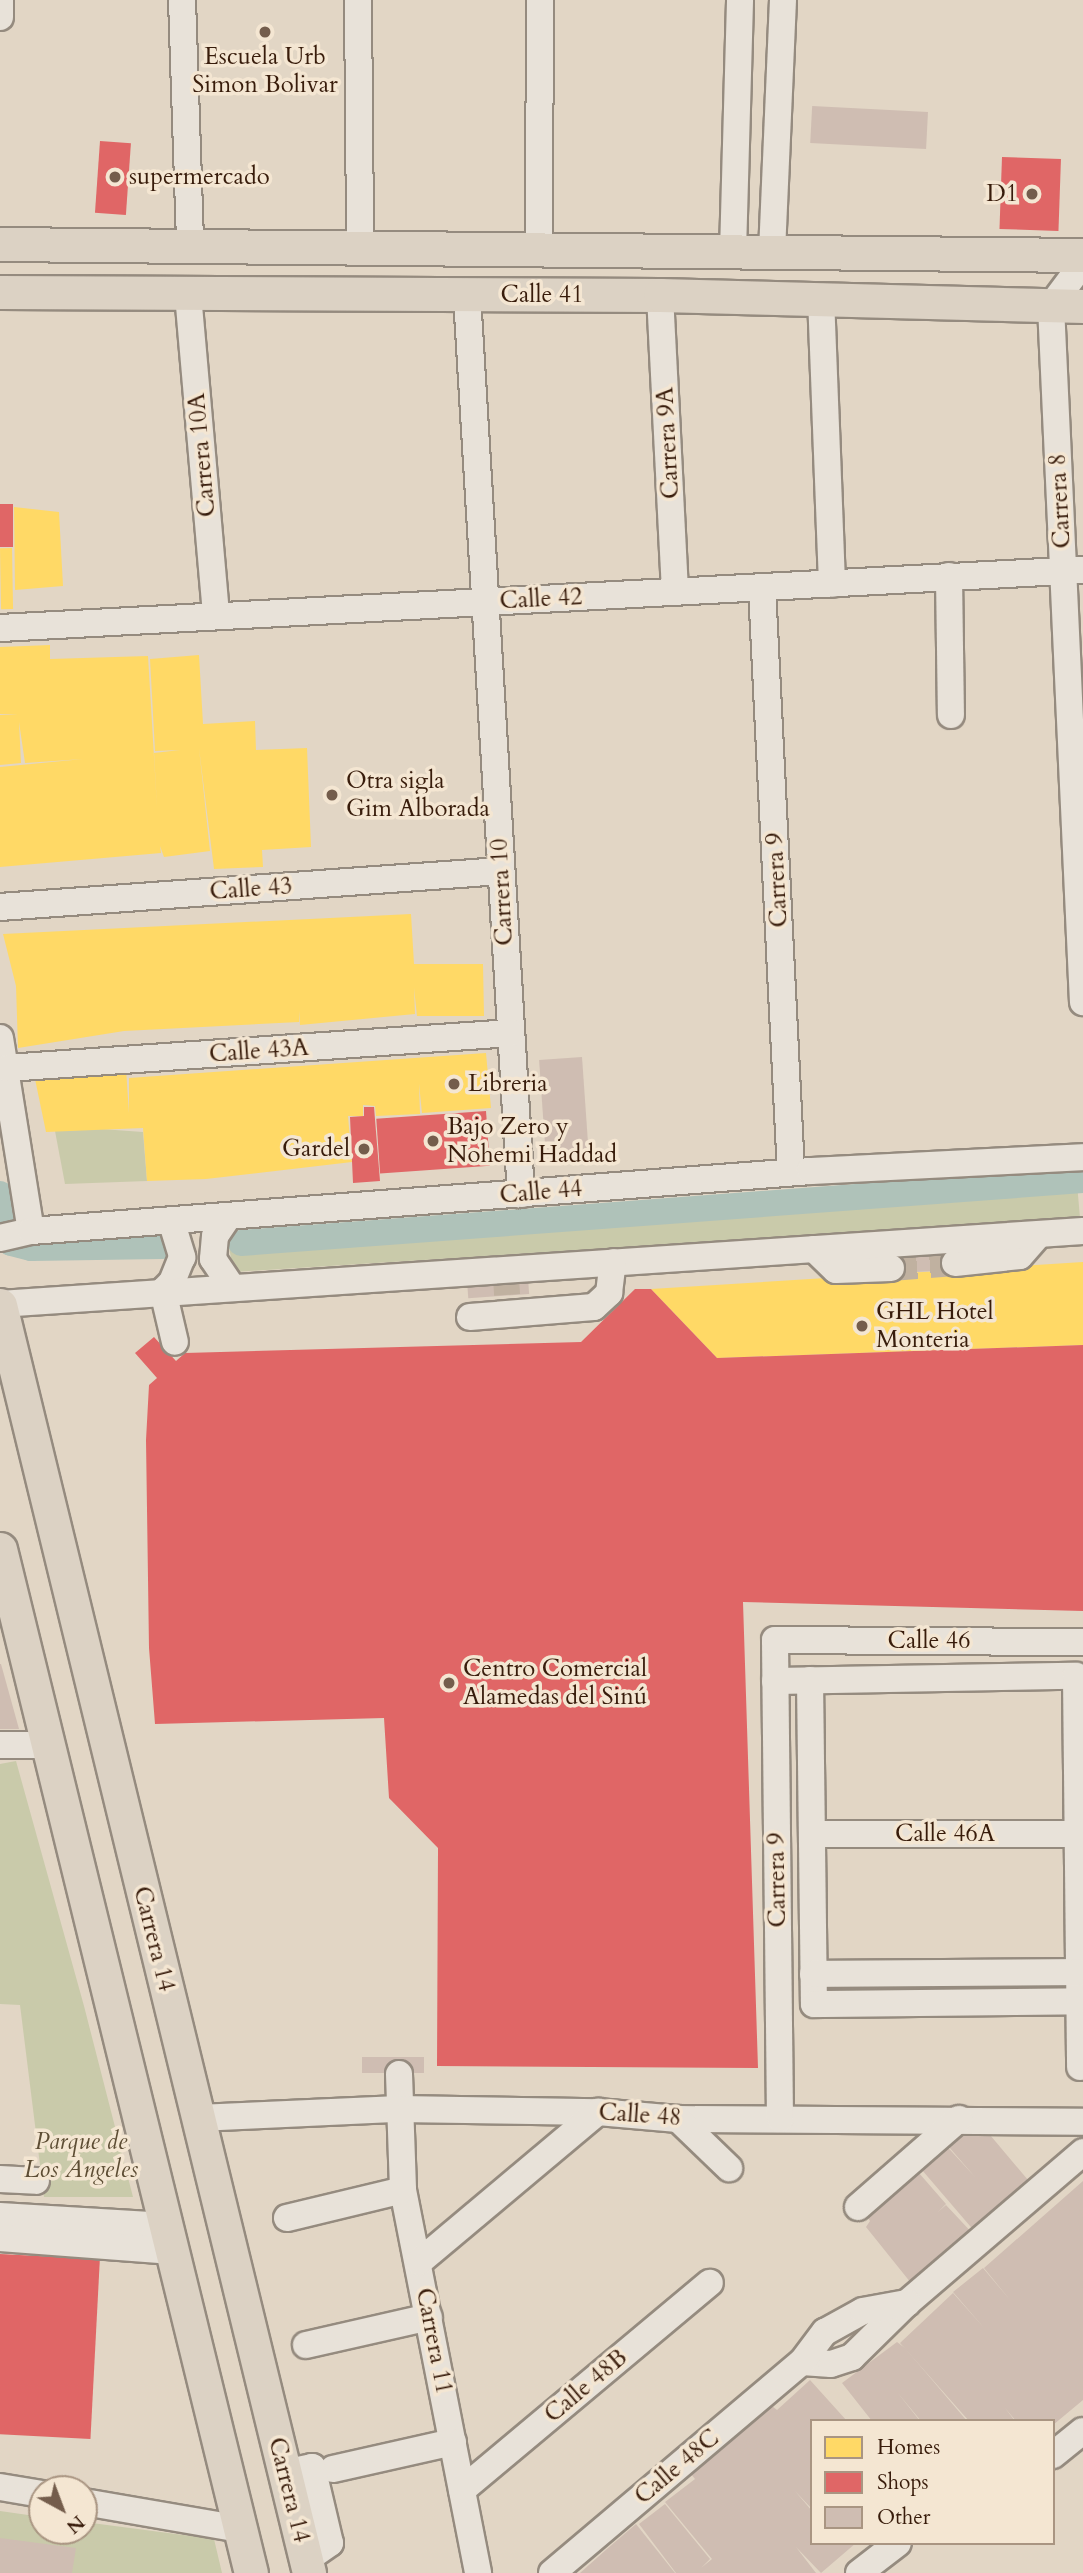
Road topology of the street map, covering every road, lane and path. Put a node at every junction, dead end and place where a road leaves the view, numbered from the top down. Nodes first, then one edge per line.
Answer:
1 (0, 0) edge
2 (182, 0) edge
3 (358, 0) edge
4 (540, 0) edge
5 (740, 0) edge
6 (783, 0) edge
7 (0, 18) edge
8 (0, 244) edge
9 (190, 247) junction
10 (360, 250) junction
11 (539, 252) junction
12 (733, 252) junction
13 (772, 252) junction
14 (1083, 255) edge
15 (1083, 263) edge
16 (0, 292) edge
17 (188, 294) junction
18 (660, 295) junction
19 (467, 296) junction
20 (821, 297) junction
21 (1067, 306) edge
22 (1073, 570) edge
23 (949, 576) junction
24 (832, 584) junction
25 (762, 588) junction
26 (675, 591) junction
27 (485, 602) junction
28 (216, 617) junction
29 (0, 628) edge
30 (951, 715) dead end
31 (1079, 835) edge
32 (501, 871) junction
33 (0, 907) edge
34 (1083, 1002) edge
35 (511, 1033) junction
36 (0, 1038) edge
37 (7, 1068) junction
38 (1083, 1157) edge
39 (791, 1172) junction
40 (521, 1194) junction
41 (228, 1217) junction
42 (171, 1220) junction
43 (1083, 1231) edge
44 (1040, 1234) junction
45 (13, 1235) edge
46 (814, 1249) junction
47 (613, 1262) junction
48 (955, 1263) tunnel mouth
49 (891, 1268) tunnel mouth
50 (232, 1287) junction
51 (163, 1291) junction
52 (495, 1293) junction
53 (0, 1305) edge
54 (174, 1342) dead end
55 (0, 1549) edge
56 (775, 1640) joint
57 (1083, 1642) edge
58 (810, 1680) junction
59 (775, 1681) junction
60 (0, 1745) edge
61 (46, 1745) junction
62 (812, 1834) junction
63 (1078, 1834) junction
64 (1079, 1972) junction
65 (813, 1974) junction
66 (1080, 2001) junction
67 (1080, 2067) dead end
68 (399, 2074) dead end
69 (399, 2109) junction
70 (598, 2112) junction
71 (198, 2118) junction
72 (678, 2119) junction
73 (779, 2119) junction
74 (959, 2119) junction
75 (1083, 2122) edge
76 (1083, 2152) edge
77 (729, 2168) dead end
78 (0, 2179) edge
79 (36, 2181) dead end
80 (403, 2190) junction
81 (858, 2207) dead end
82 (0, 2216) edge
83 (287, 2218) dead end
84 (0, 2238) edge
85 (170, 2239) junction
86 (419, 2262) junction
87 (710, 2283) dead end
88 (906, 2303) junction
89 (429, 2317) junction
90 (306, 2345) dead end
91 (802, 2361) junction
92 (1083, 2431) edge
93 (453, 2442) junction
94 (1055, 2453) edge
95 (332, 2469) dead end
96 (0, 2487) edge
97 (462, 2490) junction
98 (28, 2492) edge
99 (98, 2504) edge
100 (240, 2529) junction
101 (895, 2545) edge
102 (307, 2566) edge
103 (251, 2573) edge
104 (478, 2573) edge
105 (552, 2573) edge
106 (859, 2573) edge

1 - 7 street
2 - 9 street
3 - 10 street
4 - 11 street
5 - 12 street
6 - 13 street
8 - 9 main road, Calle 41
9 - 10 main road, Calle 41
10 - 11 main road, Calle 41
11 - 12 main road, Calle 41
12 - 13 main road, Calle 41
13 - 14 main road, Calle 41
15 - 21 street
16 - 17 main road, Calle 41
17 - 19 main road, Calle 41
17 - 28 street, Carrera 10A
18 - 19 main road, Calle 41
18 - 20 main road, Calle 41
18 - 26 street, Carrera 9A
19 - 27 street, Carrera 10
20 - 21 main road, Calle 41
20 - 24 street
21 - 22 street, Carrera 8
22 - 23 street, Calle 42
22 - 31 street, Carrera 8
23 - 24 street, Calle 42
23 - 30 street
24 - 25 street, Calle 42
25 - 26 street, Calle 42
25 - 39 street, Carrera 9
26 - 27 street, Calle 42
27 - 28 street, Calle 42
27 - 32 street, Carrera 10
28 - 29 street, Calle 42
31 - 34 street, Carrera 8
32 - 33 street, Calle 43
32 - 35 street, Carrera 10
35 - 37 street, Calle 43A
35 - 40 street, Carrera 10
36 - 37 street
37 - 45 street
38 - 39 street, Calle 44
39 - 40 street, Calle 44
40 - 41 street, Calle 44
41 - 42 street, Calle 44
41 - 50 street
42 - 45 street, Calle 44
42 - 51 street
43 - 44 street
44 - 46 street
44 - 48 street
46 - 47 street
46 - 49 street
47 - 52 street
47 - 52 street
50 - 51 street
50 - 52 street
51 - 53 street
51 - 54 street
53 - 71 main road, Carrera 14
55 - 61 main road
56 - 57 street, Calle 46
56 - 59 street, Carrera 9
58 - 59 street
58 - 62 street, Carrera 9
58 - 63 street
59 - 73 street, Carrera 9
60 - 61 street
61 - 85 main road
62 - 63 street, Calle 46A
62 - 65 street, Carrera 9
63 - 64 street
64 - 65 street
64 - 66 street
65 - 66 street, Carrera 9
66 - 67 street
68 - 69 street, Carrera 11
69 - 70 street, Calle 48
69 - 71 street, Calle 48
69 - 80 street, Carrera 11
70 - 72 street, Calle 48
70 - 86 street
71 - 102 main road, Carrera 14
72 - 73 street, Calle 48
72 - 77 street
73 - 74 street, Calle 48
74 - 75 street, Calle 48
74 - 81 street
76 - 88 street, Calle 48C
78 - 79 street
80 - 83 street
80 - 86 street, Carrera 11
82 - 85 street
84 - 85 street
85 - 100 main road
86 - 89 street, Carrera 11
87 - 97 street, Calle 48B
88 - 91 street, Calle 48C
88 - 91 street, Calle 48C
89 - 90 street
89 - 93 street, Carrera 11
91 - 105 street, Calle 48C
92 - 94 street
93 - 95 street
93 - 97 street, Carrera 11
96 - 98 street
97 - 104 street, Carrera 11
99 - 100 street
100 - 103 main road
101 - 106 street

